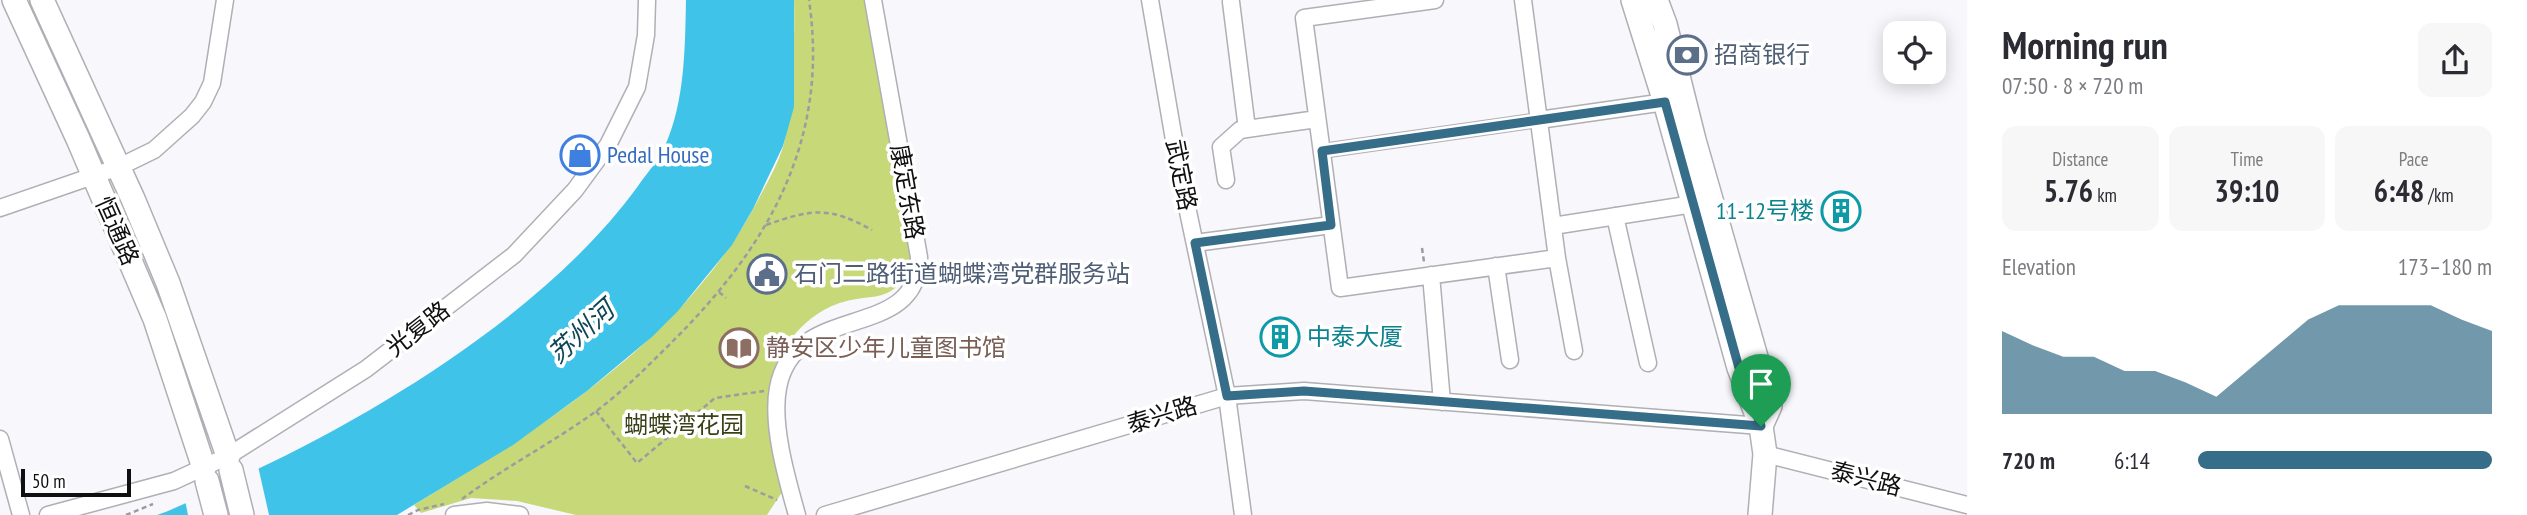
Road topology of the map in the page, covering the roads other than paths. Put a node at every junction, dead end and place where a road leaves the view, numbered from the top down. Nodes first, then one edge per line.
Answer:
1 (14, 0) edge
2 (43, 0) edge
3 (225, 0) edge
4 (647, 0) edge
5 (873, 0) edge
6 (1150, 0) edge
7 (1436, 0) edge
8 (1522, 0) edge
9 (1633, 0) edge
10 (1656, 0) edge
11 (1231, 2) dead end
12 (1665, 102) junction
13 (1317, 119) junction
14 (1539, 120) junction
15 (1247, 129) junction
16 (1322, 151) junction
17 (119, 167) junction
18 (93, 176) junction
19 (1226, 180) dead end
20 (1693, 204) junction
21 (0, 208) edge
22 (1615, 216) junction
23 (1331, 225) junction
24 (1553, 226) junction
25 (1195, 243) junction
26 (1558, 258) junction
27 (1496, 266) junction
28 (1431, 275) junction
29 (1574, 351) dead end
30 (1510, 360) dead end
31 (1648, 363) dead end
32 (1227, 396) junction
33 (1442, 402) junction
34 (1761, 426) junction
35 (0, 439) edge
36 (1765, 454) junction
37 (229, 463) junction
38 (205, 474) junction
39 (1967, 505) edge
40 (452, 507) edge
41 (21, 515) edge
42 (48, 515) edge
43 (216, 515) edge
44 (242, 515) edge
45 (520, 515) edge
46 (797, 515) edge
47 (825, 515) edge
48 (1243, 515) edge
49 (1760, 515) edge

1 - 18 main road, 恒通路
2 - 17 main road, 恒通路
3 - 17 street
4 - 37 street, 光复路
5 - 46 street, 康定东路
6 - 25 street, 武定路
7 - 13 street
8 - 14 street
9 - 12 main road
10 - 34 main road
11 - 15 street
12 - 14 street
12 - 20 main road
13 - 15 street
13 - 16 street
14 - 16 street
14 - 24 street
15 - 19 street
16 - 23 street
17 - 18 street
17 - 37 main road, 恒通路
18 - 21 street
18 - 38 main road, 恒通路
20 - 22 street
20 - 34 main road
22 - 24 street
22 - 31 street
23 - 25 street
23 - 28 street
24 - 26 street
25 - 32 street, 武定路
26 - 27 street
26 - 29 street
27 - 28 street
27 - 30 street
28 - 33 street
32 - 33 street, 泰兴路
32 - 47 street, 泰兴路
32 - 48 street, 武定路
33 - 34 street, 泰兴路
34 - 36 main road
35 - 41 street
36 - 39 street, 泰兴路
36 - 49 main road
37 - 38 street, 光复路
37 - 44 main road, 恒通路
38 - 42 street, 光复路
38 - 43 main road, 恒通路
40 - 45 street

